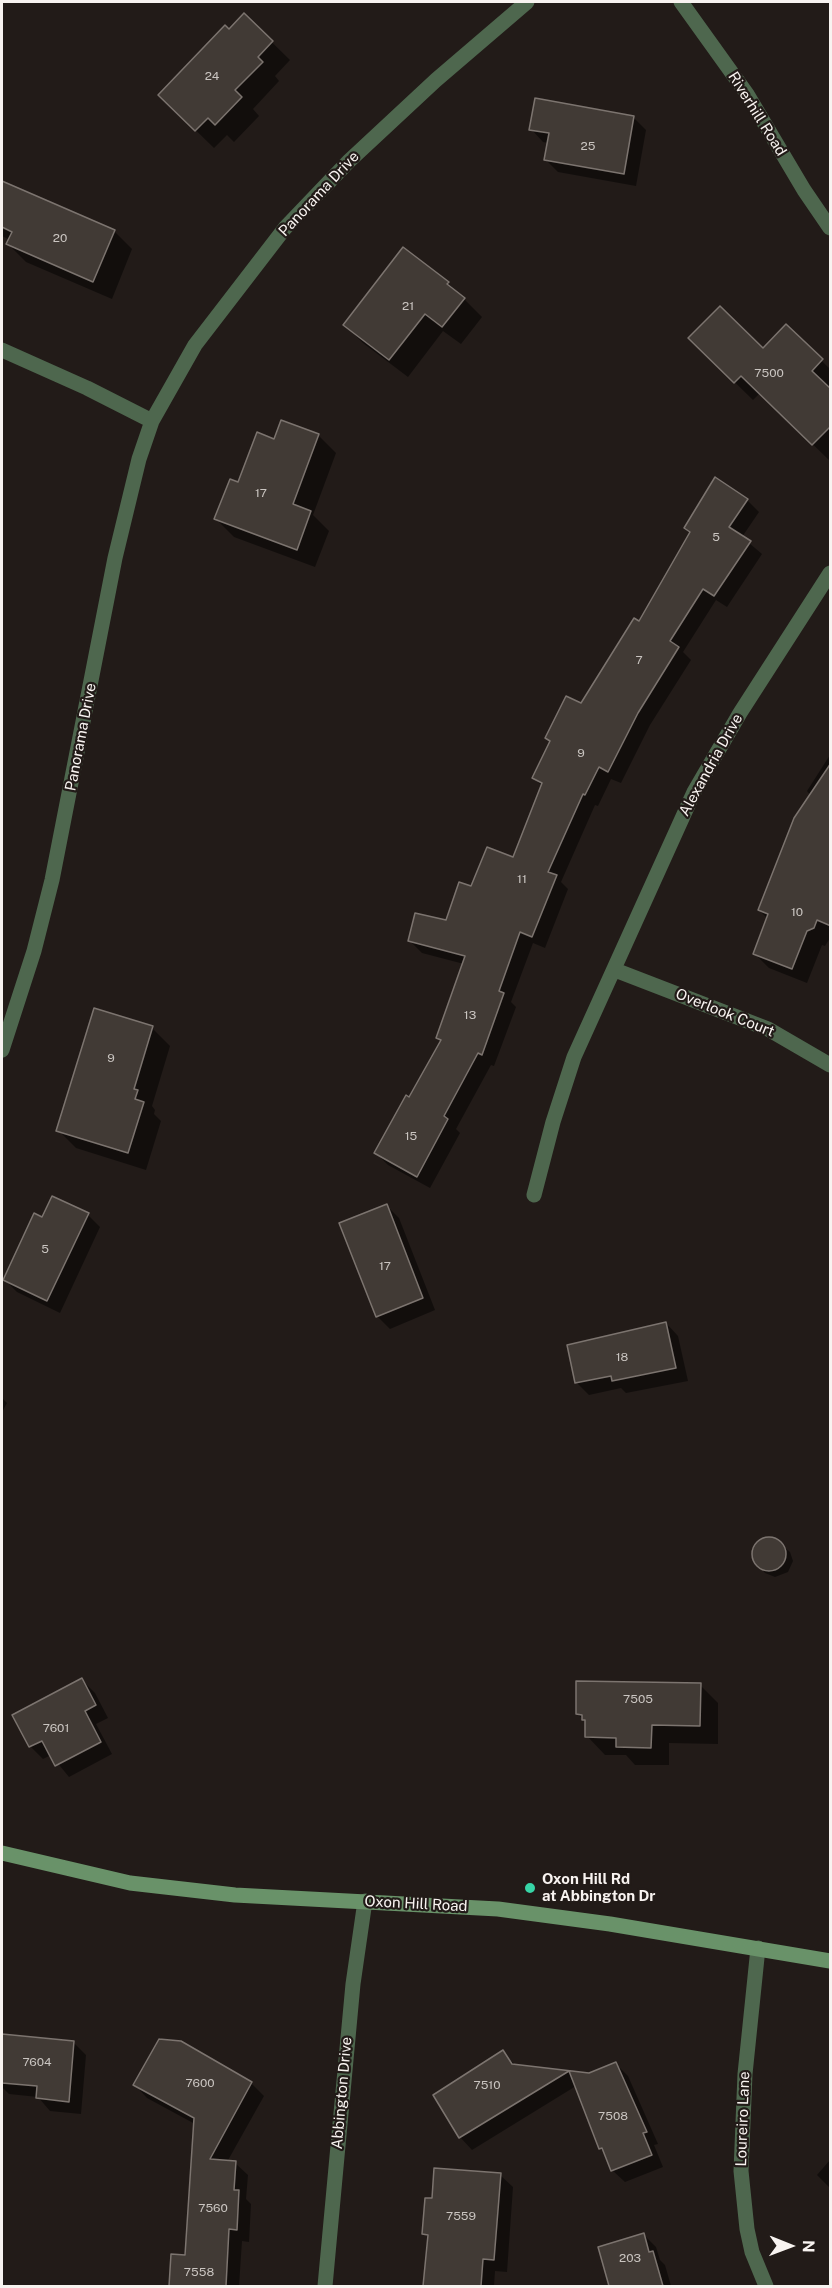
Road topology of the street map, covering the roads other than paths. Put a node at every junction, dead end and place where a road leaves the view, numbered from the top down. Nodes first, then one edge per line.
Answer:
1 (527, 2) edge
2 (681, 2) edge
3 (831, 228) edge
4 (2, 350) edge
5 (152, 421) junction
6 (831, 573) edge
7 (615, 970) junction
8 (2, 1050) edge
9 (831, 1065) edge
10 (534, 1195) dead end
11 (2, 1853) edge
12 (365, 1901) junction
13 (758, 1948) junction
14 (831, 1961) edge
15 (325, 2286) edge
16 (766, 2286) edge

1 - 5 street, Panorama Drive
2 - 3 street, Riverhill Road
4 - 5 street
5 - 8 street, Panorama Drive
6 - 7 street, Alexandria Drive
7 - 9 street, Overlook Court
7 - 10 street, Alexandria Drive
11 - 12 main road, Oxon Hill Road
12 - 13 main road, Oxon Hill Road
12 - 15 street, Abbington Drive
13 - 14 main road, Oxon Hill Road
13 - 16 street, Loureiro Lane

